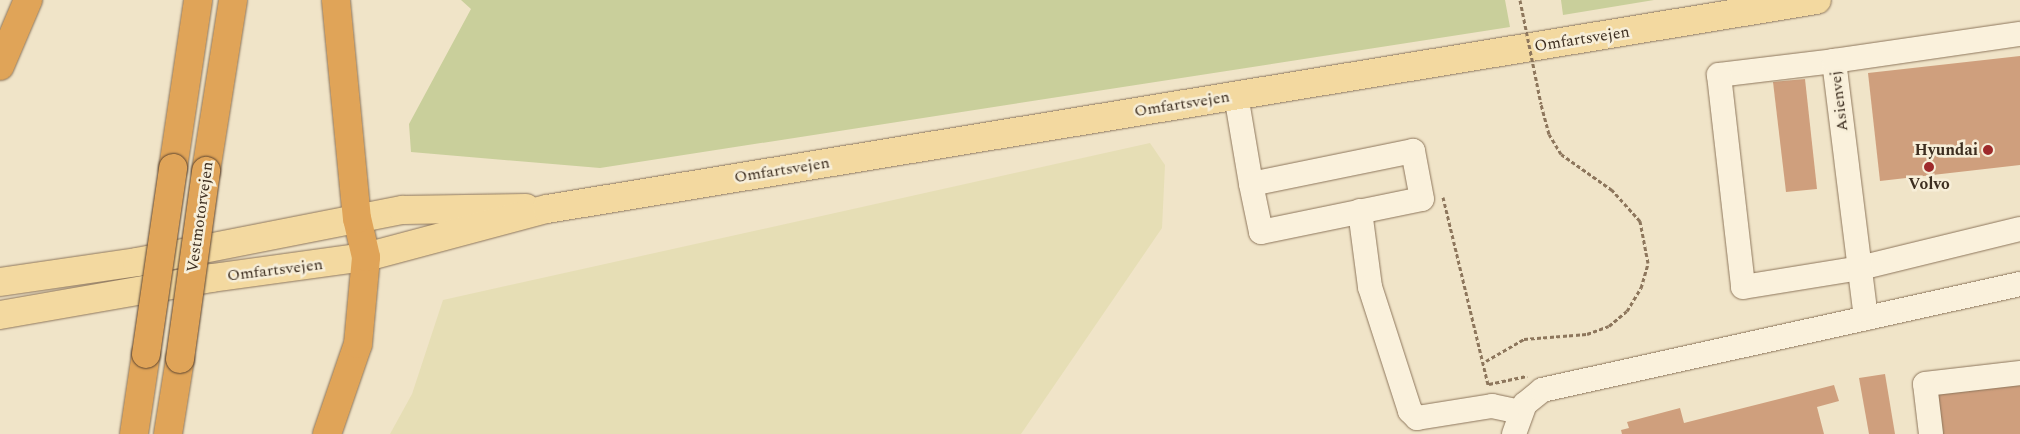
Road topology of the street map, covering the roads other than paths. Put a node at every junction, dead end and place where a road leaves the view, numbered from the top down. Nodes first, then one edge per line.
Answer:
1 (28, 0) edge
2 (198, 0) edge
3 (233, 0) edge
4 (336, 0) edge
5 (1817, 0) edge
6 (2020, 34) edge
7 (2, 59) edge
8 (1834, 61) junction
9 (1236, 95) junction
10 (1251, 184) junction
11 (547, 209) junction
12 (1360, 211) junction
13 (357, 219) junction
14 (2020, 229) edge
15 (366, 257) junction
16 (137, 262) junction
17 (1860, 268) junction
18 (212, 278) junction
19 (0, 282) edge
20 (2020, 284) edge
21 (0, 292) edge
22 (0, 315) edge
23 (1866, 318) junction
24 (2020, 373) edge
25 (1520, 412) junction
26 (134, 434) edge
27 (168, 434) edge
28 (328, 434) edge
29 (1514, 434) edge
30 (1931, 434) edge

1 - 7 highway
2 - 26 highway, Vestmotorvejen, bridge
3 - 27 highway, Vestmotorvejen, bridge
4 - 13 highway
5 - 9 main road, Omfartsvejen
6 - 8 street, Asienvej
8 - 17 street, Asienvej
8 - 17 street
9 - 10 street
9 - 11 main road, Omfartsvejen
10 - 12 street
10 - 12 street
11 - 13 main road, Omfartsvejen
11 - 15 main road, Omfartsvejen
12 - 25 street
13 - 15 highway
13 - 16 main road, Omfartsvejen
13 - 18 main road
14 - 17 street
15 - 18 main road, Omfartsvejen
15 - 28 highway
16 - 19 main road, Omfartsvejen
16 - 21 main road
17 - 23 street, Asienvej
18 - 22 main road, Omfartsvejen
20 - 23 street
23 - 25 street
24 - 30 street
25 - 29 street

